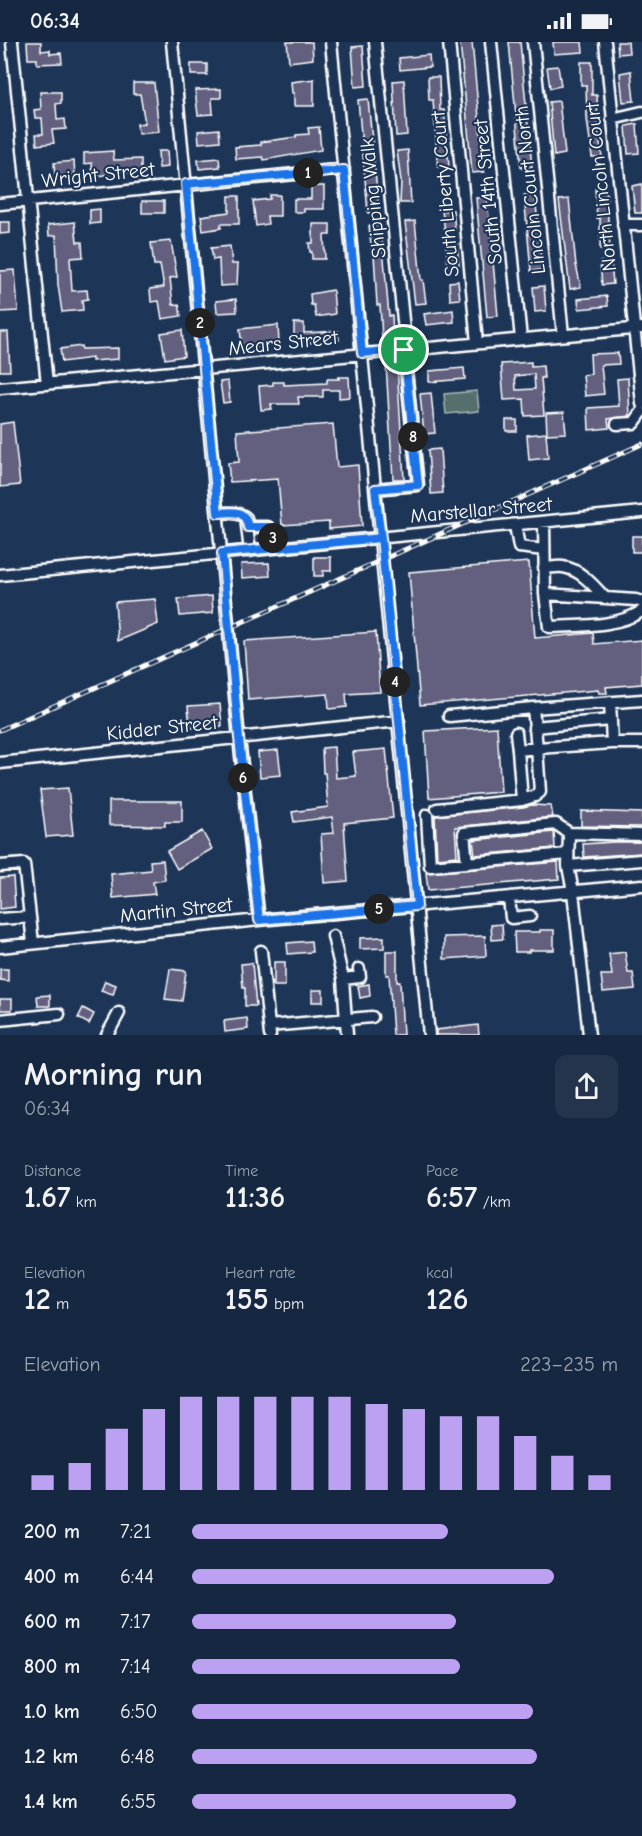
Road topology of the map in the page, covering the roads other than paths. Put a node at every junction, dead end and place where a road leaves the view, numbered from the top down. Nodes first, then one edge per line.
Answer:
1 (12, 42) edge
2 (172, 42) edge
3 (331, 42) edge
4 (375, 42) edge
5 (449, 42) edge
6 (491, 42) edge
7 (533, 42) edge
8 (605, 42) edge
9 (642, 112) edge
10 (612, 119) junction
11 (344, 170) junction
12 (186, 184) junction
13 (28, 201) junction
14 (0, 204) edge
15 (623, 225) junction
16 (642, 225) edge
17 (638, 328) edge
18 (563, 335) junction
19 (521, 339) junction
20 (477, 343) junction
21 (405, 350) junction
22 (362, 353) junction
23 (204, 369) junction
24 (46, 384) junction
25 (0, 388) edge
26 (642, 404) edge
27 (642, 412) edge
28 (617, 424) dead end
29 (375, 489) junction
30 (642, 512) edge
31 (218, 513) junction
32 (543, 522) junction
33 (515, 525) junction
34 (248, 527) junction
35 (381, 538) junction
36 (274, 548) junction
37 (544, 550) junction
38 (250, 551) junction
39 (222, 553) junction
40 (544, 568) junction
41 (0, 575) edge
42 (545, 594) junction
43 (605, 598) junction
44 (642, 602) edge
45 (642, 611) edge
46 (642, 700) edge
47 (610, 702) junction
48 (533, 708) junction
49 (449, 716) dead end
50 (610, 720) junction
51 (399, 721) junction
52 (534, 727) junction
53 (516, 733) dead end
54 (239, 738) junction
55 (612, 743) junction
56 (642, 743) edge
57 (537, 748) junction
58 (518, 750) junction
59 (0, 762) edge
60 (522, 800) junction
61 (437, 809) dead end
62 (427, 815) dead end
63 (569, 833) junction
64 (642, 835) edge
65 (568, 854) junction
66 (642, 860) edge
67 (467, 863) junction
68 (0, 866) edge
69 (568, 866) junction
70 (642, 885) edge
71 (573, 892) junction
72 (508, 897) junction
73 (417, 906) junction
74 (530, 916) dead end
75 (30, 917) junction
76 (0, 920) edge
77 (259, 920) junction
78 (333, 936) dead end
79 (33, 943) junction
80 (0, 947) edge
81 (261, 951) dead end
82 (359, 969) dead end
83 (343, 979) junction
84 (119, 1013) dead end
85 (60, 1014) dead end
86 (372, 1017) dead end
87 (347, 1019) junction
88 (0, 1020) edge
89 (269, 1031) edge
90 (107, 1035) edge
91 (347, 1035) edge
92 (429, 1035) edge
93 (589, 1035) edge

1 - 13 street
2 - 12 street
3 - 11 street
4 - 21 street, Shipping Walk
5 - 20 street, South Liberty Court
6 - 19 street, South 14th Street
7 - 18 street, Lincoln Court North
8 - 10 street, North Lincoln Court
9 - 10 street
10 - 15 street, North Lincoln Court
11 - 12 street, Wright Street
11 - 22 street
12 - 13 street, Wright Street
12 - 23 street
13 - 14 street, Wright Street
13 - 24 street
15 - 16 street
15 - 17 street, North Lincoln Court
17 - 18 street, Mears Street
17 - 26 street, North Lincoln Court
18 - 19 street, Mears Street
19 - 20 street, Mears Street
20 - 21 street, Mears Street
21 - 22 street, Mears Street
21 - 29 street, Shipping Walk
22 - 23 street, Mears Street
22 - 29 street
23 - 24 street, Mears Street
23 - 31 street
24 - 25 street, Mears Street
27 - 28 street
29 - 35 street
30 - 32 street, Marstellar Street
31 - 34 street
31 - 39 street
32 - 33 street, Marstellar Street
32 - 37 street
33 - 35 street, Marstellar Street
33 - 37 street
34 - 36 street
34 - 38 street
35 - 36 street, Marstellar Street
35 - 51 street
36 - 38 street, Marstellar Street
37 - 40 street
38 - 39 street, Marstellar Street
39 - 41 street, Marstellar Street
39 - 54 street
40 - 42 street
40 - 43 street
42 - 43 street
42 - 45 street
43 - 44 street
46 - 47 street
47 - 48 street
47 - 50 street
48 - 49 street
48 - 52 street
50 - 52 street
50 - 55 street
51 - 54 street, Kidder Street
51 - 73 street
52 - 57 street
53 - 58 street
54 - 59 street, Kidder Street
54 - 77 street
55 - 56 street
55 - 57 street
57 - 58 street
57 - 60 street
58 - 60 street
60 - 61 street
62 - 67 street
63 - 64 street
63 - 65 street
63 - 67 street
65 - 67 street
65 - 69 street
66 - 69 street
68 - 75 street
69 - 71 street
70 - 71 street, Martin Street
71 - 72 street, Martin Street
71 - 93 street
72 - 73 street, Martin Street
72 - 74 street
73 - 77 street, Martin Street
73 - 92 street
75 - 76 street
75 - 79 street
77 - 79 street, Martin Street
78 - 83 street
79 - 80 street, Martin Street
81 - 89 street
82 - 83 street
83 - 87 street
84 - 90 street
85 - 88 street
86 - 87 street
87 - 89 street
87 - 91 street

